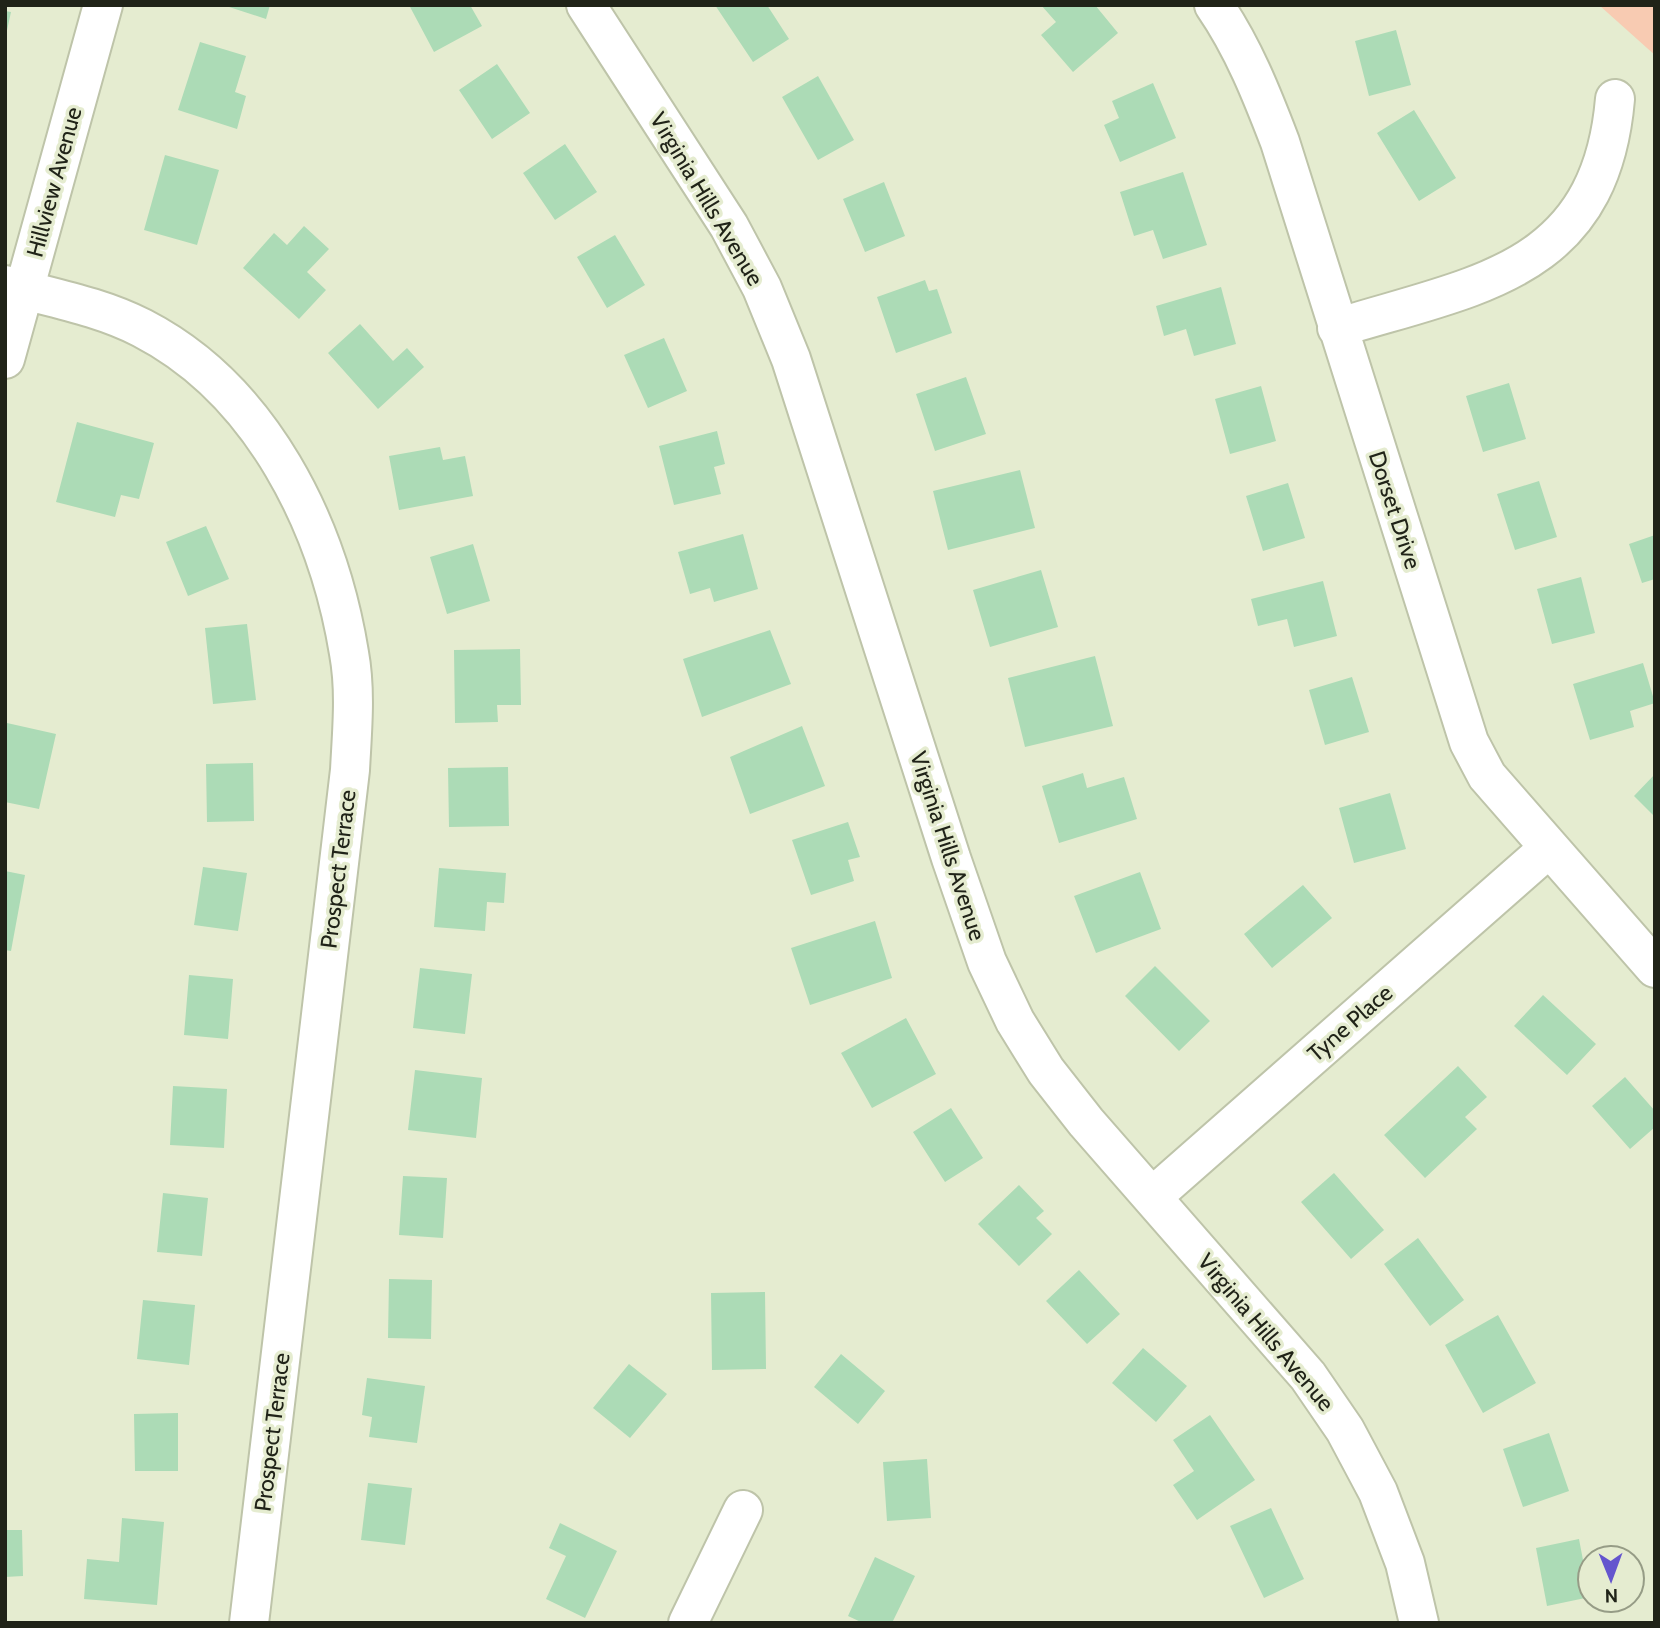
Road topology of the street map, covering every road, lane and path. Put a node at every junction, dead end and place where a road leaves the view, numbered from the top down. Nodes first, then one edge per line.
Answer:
1 (103, 5) edge
2 (586, 5) edge
3 (1214, 5) edge
4 (1615, 99) dead end
5 (15, 288) edge
6 (1337, 328) junction
7 (5, 359) edge
8 (1549, 848) junction
9 (1655, 968) edge
10 (1152, 1197) junction
11 (743, 1510) dead end
12 (249, 1623) edge
13 (688, 1623) edge
14 (1419, 1623) edge

1 - 5 street, Hillview Avenue
2 - 10 street, Virginia Hills Avenue
3 - 6 street, Dorset Drive
4 - 6 street
5 - 7 street, Hillview Avenue
5 - 12 street, Prospect Terrace
6 - 8 street, Dorset Drive
8 - 9 street, Dorset Drive
8 - 10 street, Tyne Place
10 - 14 street, Virginia Hills Avenue
11 - 13 street

